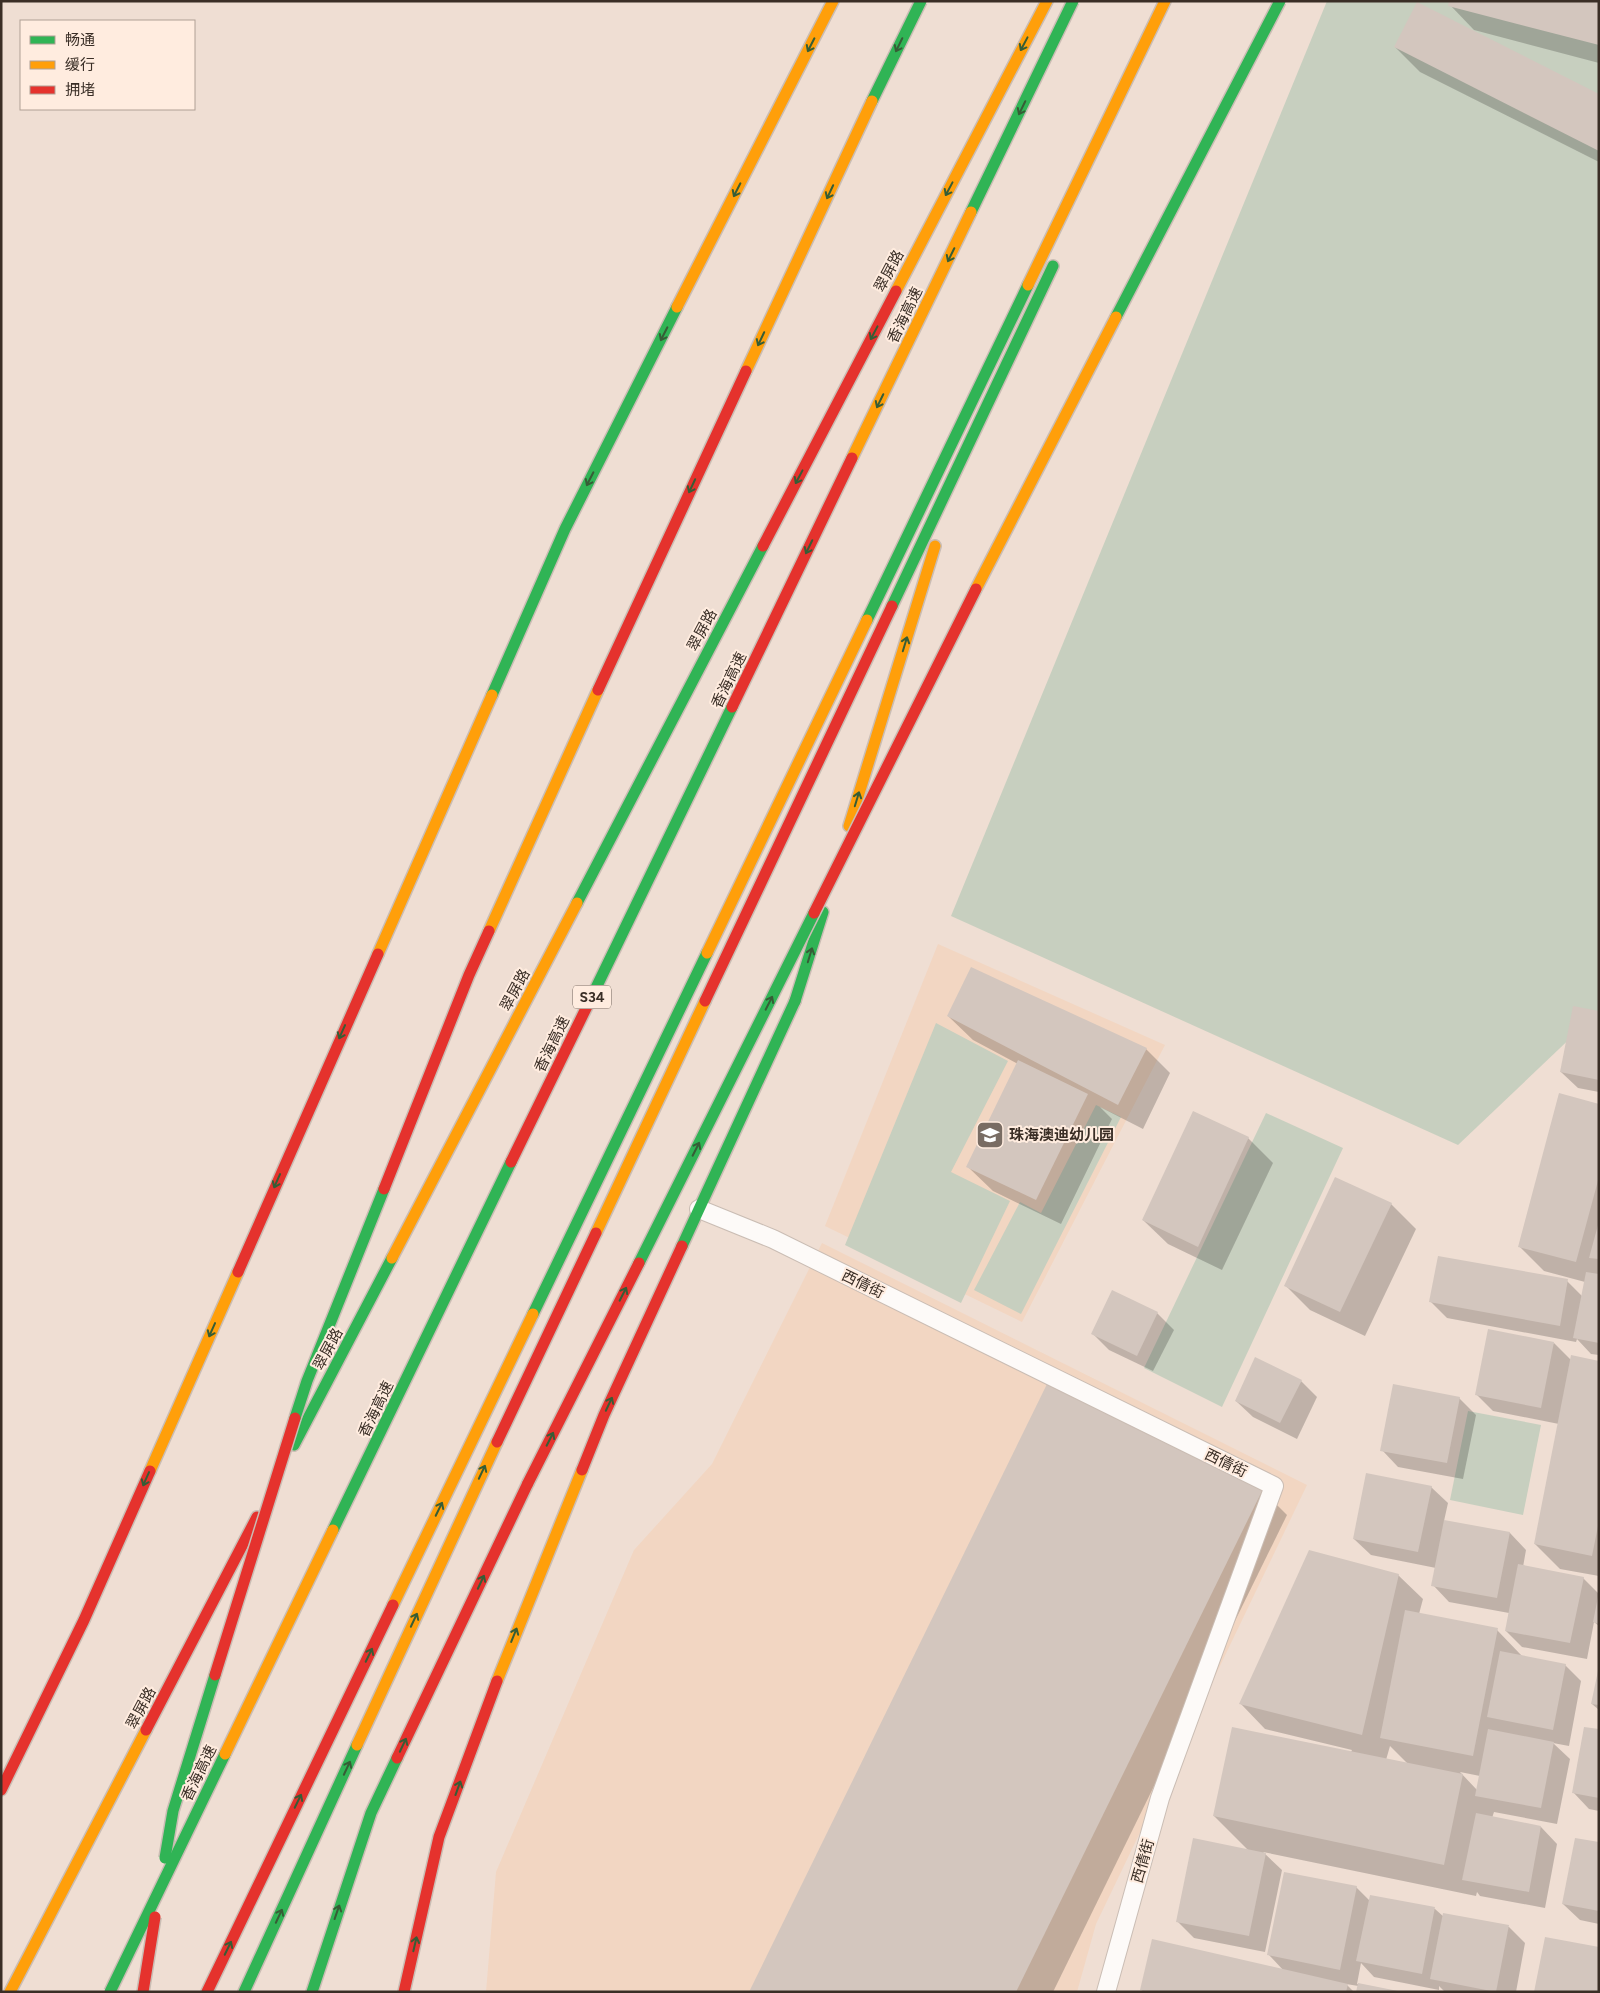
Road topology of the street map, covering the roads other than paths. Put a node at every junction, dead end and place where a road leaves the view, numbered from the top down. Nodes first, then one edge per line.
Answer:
1 (833, 1) edge
2 (921, 1) edge
3 (1047, 1) edge
4 (1073, 1) edge
5 (1165, 1) edge
6 (1178, 1) edge
7 (1280, 1) edge
8 (1152, 55) dead end
9 (1058, 253) dead end
10 (965, 451) junction
11 (699, 1209) junction
12 (1, 1790) edge
13 (10, 1992) edge
14 (110, 1992) edge
15 (144, 1992) edge
16 (207, 1992) edge
17 (244, 1992) edge
18 (312, 1992) edge
19 (404, 1992) edge
20 (1106, 1992) edge

1 -> 12 main road
2 -> 15 main road, bridge
3 -> 13 main road, 翠屏路
4 -> 14 main road, 香海高速 / S34, bridge
16 -> 5 main road
6 - 8 main road
18 -> 7 main road, bridge
9 - 10 main road
11 -> 10 main road
17 -> 10 main road
19 -> 11 main road
11 - 20 lane, 西倩街

